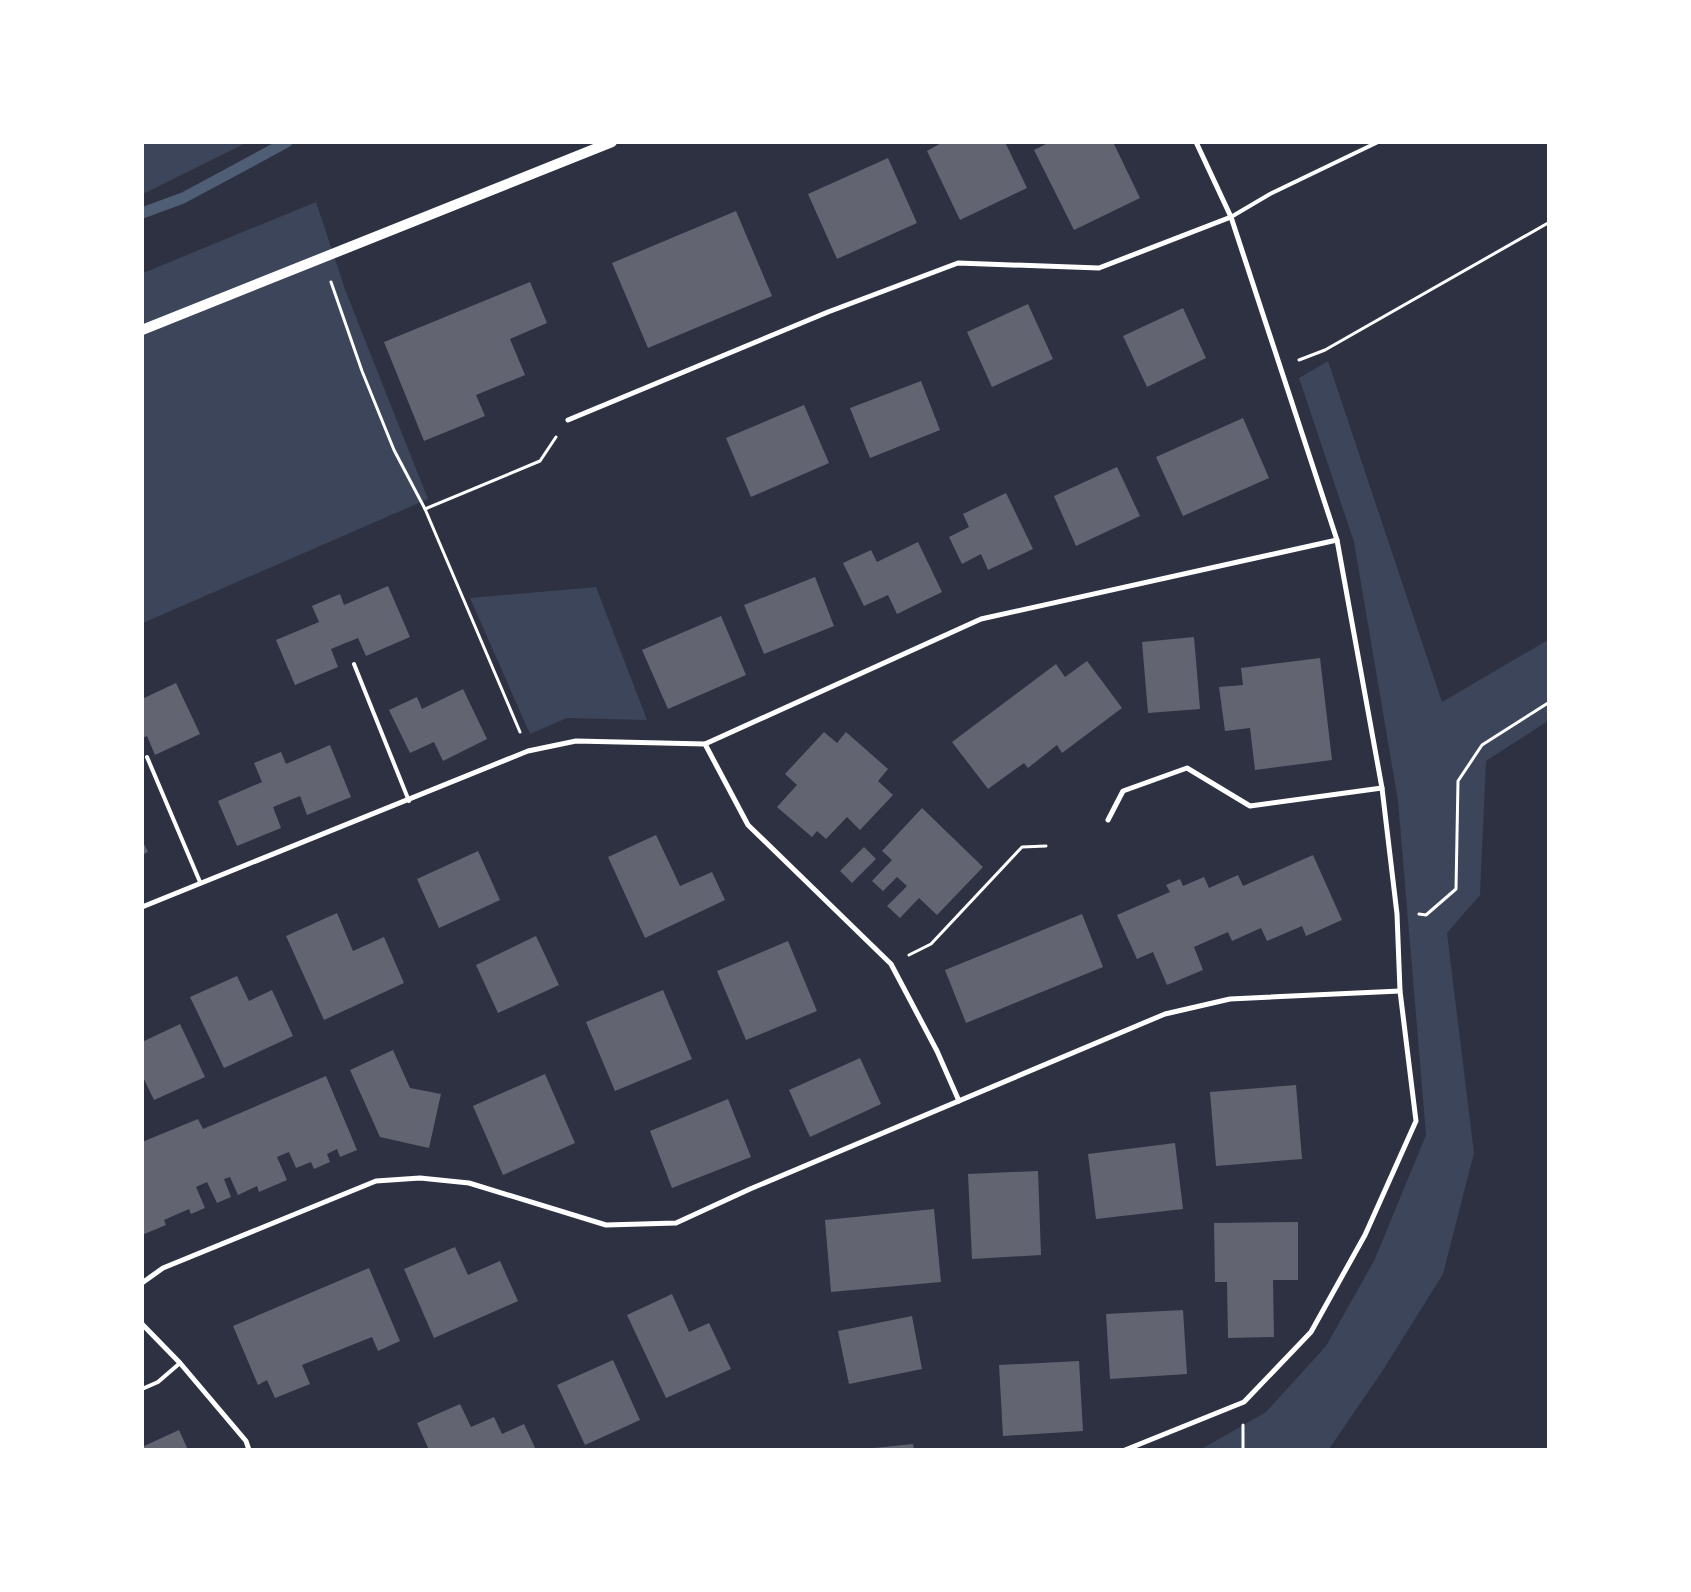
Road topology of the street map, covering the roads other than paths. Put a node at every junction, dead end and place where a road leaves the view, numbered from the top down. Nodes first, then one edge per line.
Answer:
1 (612, 142) edge
2 (1196, 142) edge
3 (1378, 142) edge
4 (1231, 217) junction
5 (142, 330) edge
6 (568, 420) road end
7 (1337, 540) junction
8 (354, 664) dead end
9 (704, 744) junction
10 (147, 757) dead end
11 (1382, 788) junction
12 (409, 801) junction
13 (1108, 820) dead end
14 (200, 882) junction
15 (142, 906) edge
16 (1400, 991) junction
17 (959, 1101) junction
18 (142, 1283) edge
19 (142, 1324) edge
20 (180, 1363) junction
21 (142, 1388) edge
22 (250, 1450) edge
23 (1125, 1450) edge

1 - 5 main road
2 - 4 street
3 - 4 lane
4 - 6 street
4 - 7 street
7 - 9 street
7 - 11 street
8 - 12 lane
9 - 12 street
9 - 17 street
10 - 14 lane
11 - 13 street
11 - 16 street
12 - 14 street
14 - 15 street
16 - 17 street
16 - 23 street
17 - 18 street
19 - 20 street
20 - 21 lane
20 - 22 street

